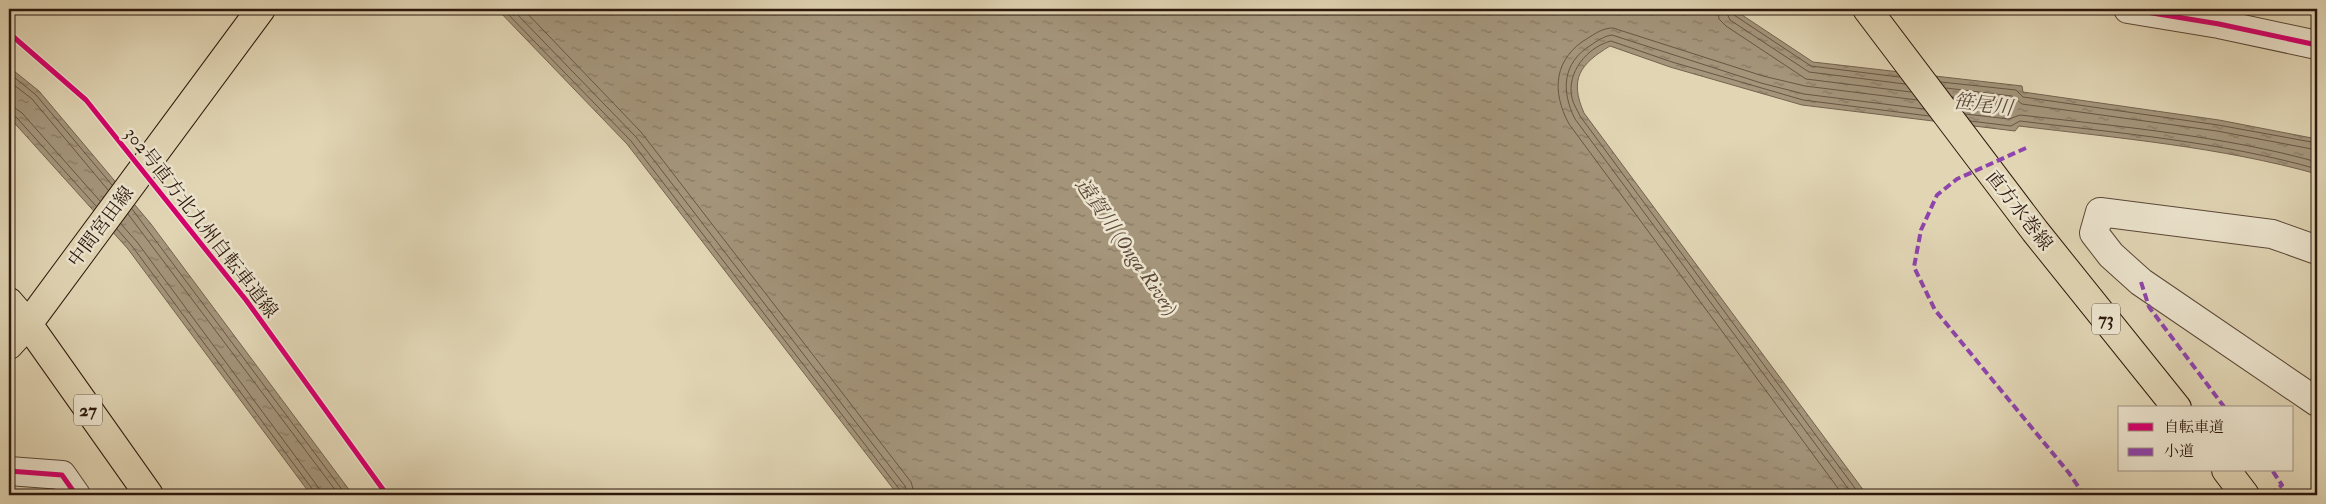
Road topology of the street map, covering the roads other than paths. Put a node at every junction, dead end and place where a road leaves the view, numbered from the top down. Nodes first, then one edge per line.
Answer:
1 (261, 9) edge
2 (2128, 9) edge
3 (1869, 11) edge
4 (2317, 45) edge
5 (2317, 250) edge
6 (9, 302) edge
7 (28, 324) junction
8 (9, 345) edge
9 (2317, 402) edge
10 (2175, 406) edge
11 (9, 471) edge
12 (2228, 472) edge
13 (76, 495) edge
14 (149, 495) edge
15 (2245, 495) edge

1 - 7 main road, 中間宮田線
2 - 4 street
3 - 10 main road, 直方水巻線 / 73
5 - 9 street
6 - 7 main road, 27
7 - 8 main road, 中間宮田線
7 - 14 main road, 27
11 - 13 street
12 - 15 main road

